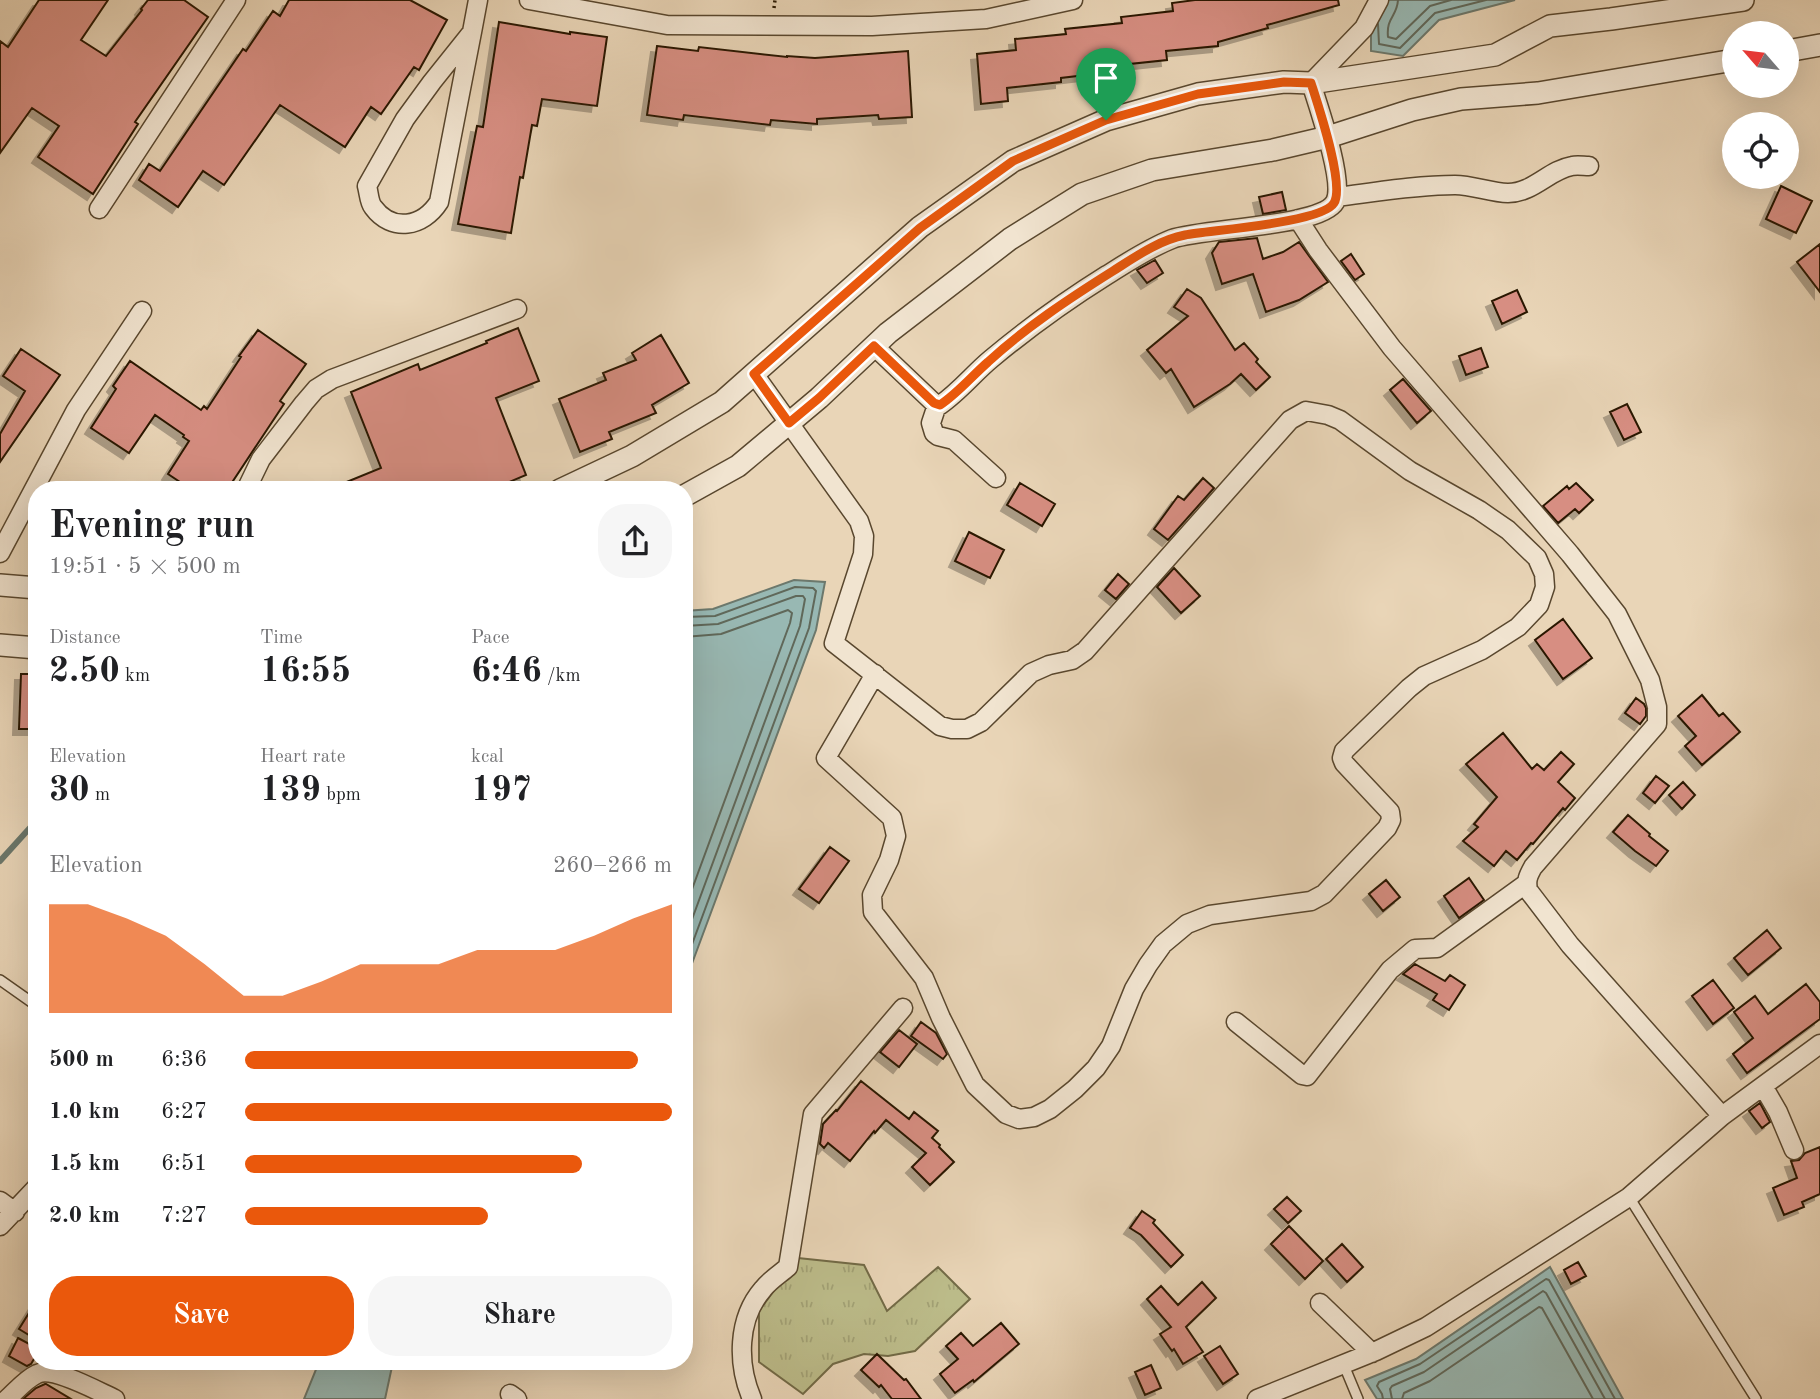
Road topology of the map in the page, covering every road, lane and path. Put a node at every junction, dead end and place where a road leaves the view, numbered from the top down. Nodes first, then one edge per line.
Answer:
1 (236, 0) edge
2 (478, 0) edge
3 (529, 0) edge
4 (1073, 0) edge
5 (1379, 0) edge
6 (1744, 0) edge
7 (472, 32) junction
8 (1722, 62) edge
9 (1311, 83) junction
10 (1328, 137) junction
11 (1589, 166) dead end
12 (1337, 197) junction
13 (99, 209) dead end
14 (1297, 219) junction
15 (517, 309) dead end
16 (142, 311) dead end
17 (874, 346) junction
18 (754, 374) junction
19 (937, 405) junction
20 (789, 423) junction
21 (996, 478) dead end
22 (38, 481) edge
23 (250, 481) edge
24 (579, 481) edge
25 (693, 491) edge
26 (28, 500) edge
27 (0, 553) edge
28 (0, 585) edge
29 (28, 587) edge
30 (0, 645) edge
31 (28, 647) edge
32 (875, 674) junction
33 (1527, 883) junction
34 (0, 980) edge
35 (28, 1000) edge
36 (903, 1008) dead end
37 (1236, 1022) dead end
38 (1820, 1044) edge
39 (1763, 1086) junction
40 (1722, 1116) junction
41 (1794, 1150) dead end
42 (28, 1193) edge
43 (1629, 1197) junction
44 (8, 1207) edge
45 (0, 1226) edge
46 (1320, 1303) dead end
47 (1372, 1353) junction
48 (1343, 1363) junction
49 (7, 1399) edge
50 (115, 1399) edge
51 (752, 1399) edge
52 (1257, 1399) edge
53 (1358, 1399) edge
54 (1756, 1399) edge

1 - 13 street
2 - 7 street
3 - 4 street
5 - 9 street
6 - 9 street
7 - 7 street
8 - 10 street
9 - 10 street
9 - 18 street
10 - 12 street
10 - 17 street
11 - 12 street
12 - 14 street
14 - 19 street
14 - 33 street
15 - 23 street
16 - 22 street
17 - 19 street
17 - 20 street
18 - 20 street
18 - 24 street
19 - 21 street
20 - 25 street
20 - 32 street
26 - 27 street
28 - 29 street
30 - 31 street
32 - 32 street
33 - 37 street
33 - 40 street
34 - 35 lane
36 - 51 street
38 - 39 street
39 - 40 street
39 - 41 street
40 - 43 street
42 - 44 street
43 - 47 street
43 - 54 lane
44 - 45 street
46 - 47 street
47 - 48 street
48 - 52 street
48 - 53 lane
49 - 50 street

